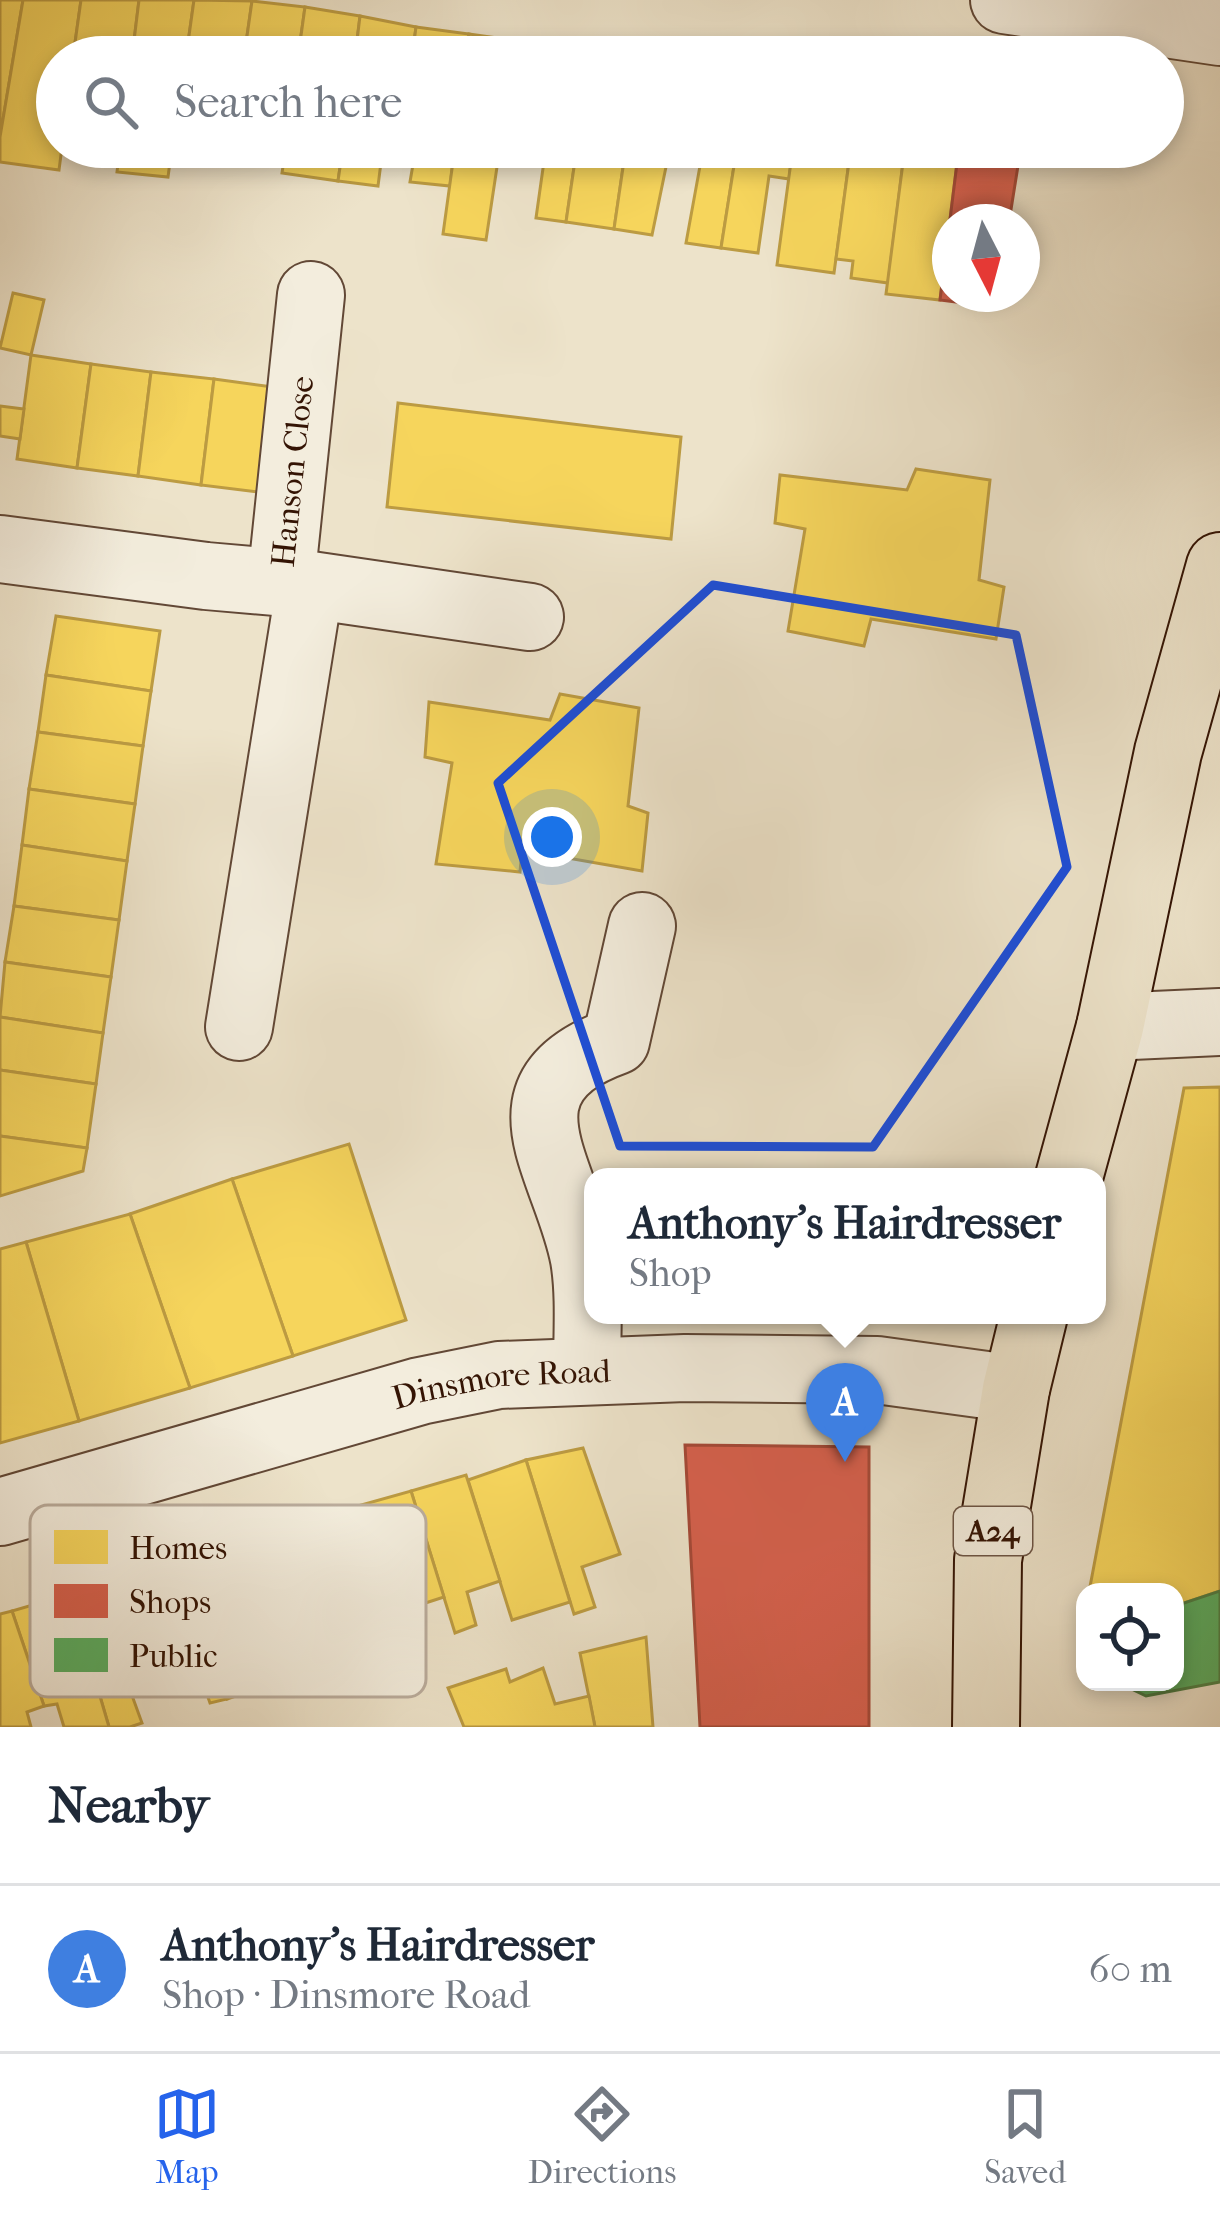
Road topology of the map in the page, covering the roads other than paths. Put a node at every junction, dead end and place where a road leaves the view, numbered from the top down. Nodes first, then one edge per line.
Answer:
1 (1004, 0) edge
2 (1220, 32) edge
3 (311, 295) dead end
4 (0, 549) edge
5 (1220, 566) edge
6 (295, 583) junction
7 (530, 616) dead end
8 (642, 926) dead end
9 (1220, 1022) edge
10 (239, 1027) dead end
11 (1109, 1028) junction
12 (1071, 1168) edge
13 (584, 1259) edge
14 (586, 1324) edge
15 (1032, 1324) edge
16 (587, 1371) junction
17 (1016, 1389) junction
18 (0, 1512) edge
19 (986, 1727) edge

1 - 2 street
3 - 6 street, Hanson Close
4 - 6 street, Hanson Close
5 - 11 highway
6 - 7 street
6 - 10 street, Hanson Close
8 - 13 street
9 - 11 street
11 - 12 highway
14 - 16 street
15 - 17 highway, A24
16 - 17 street, Dinsmore Road
16 - 18 street, Dinsmore Road
17 - 19 highway, A24

